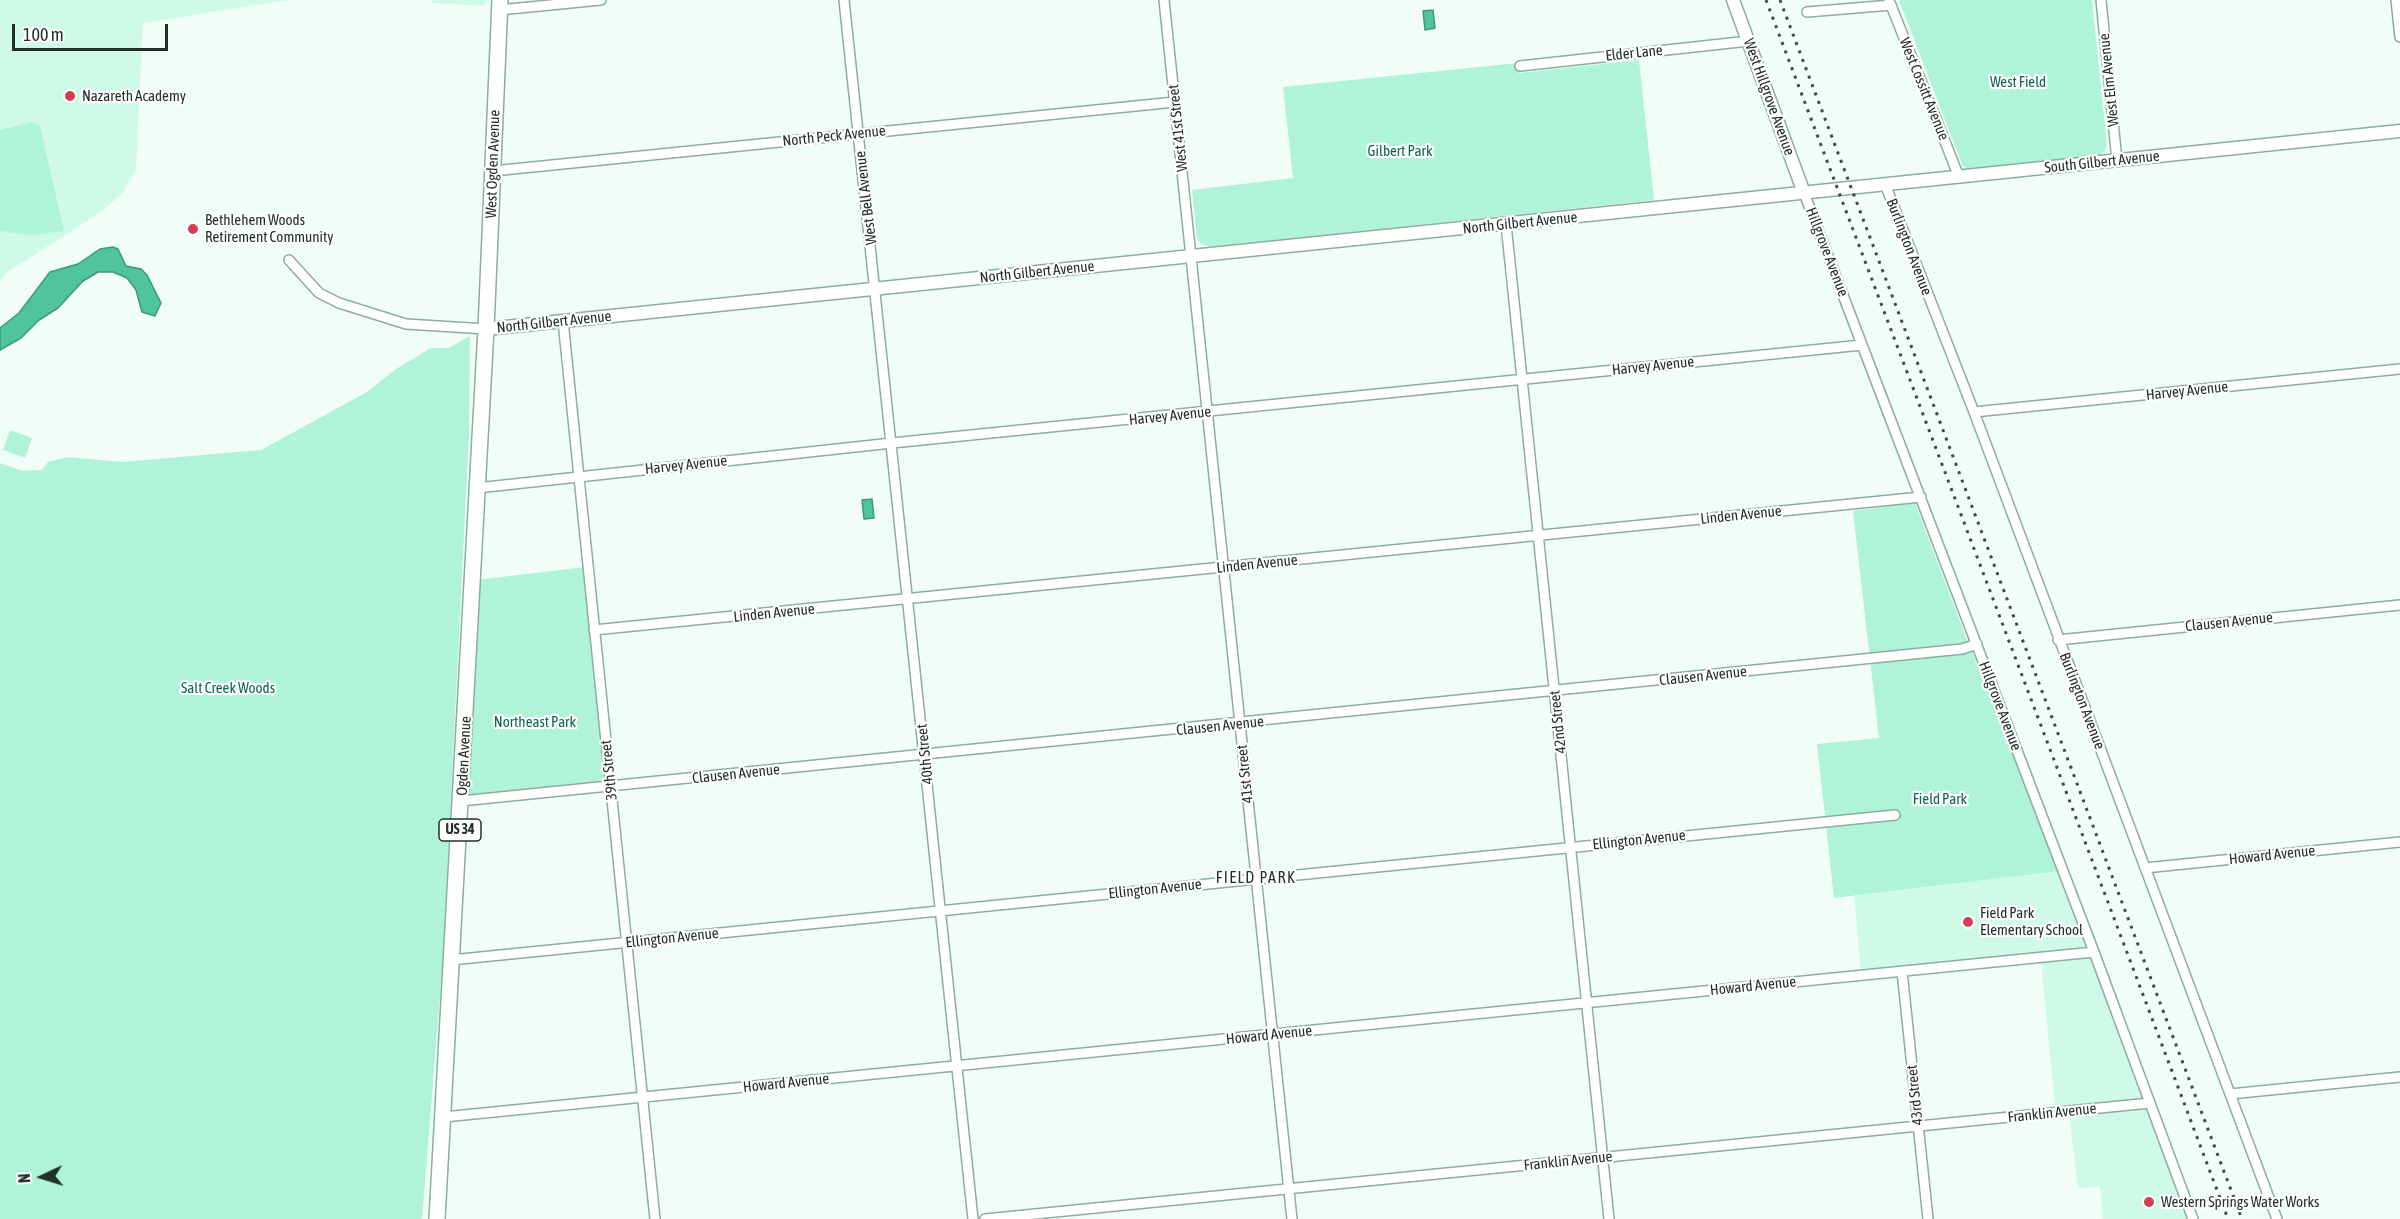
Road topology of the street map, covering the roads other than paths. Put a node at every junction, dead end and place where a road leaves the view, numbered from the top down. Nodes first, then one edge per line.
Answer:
1 (601, 0) edge
2 (844, 0) edge
3 (1164, 0) edge
4 (1733, 0) edge
5 (2101, 0) edge
6 (2396, 0) edge
7 (1890, 3) edge
8 (500, 5) edge
9 (1807, 12) dead end
10 (2400, 37) edge
11 (1749, 41) junction
12 (1520, 66) dead end
13 (1175, 102) junction
14 (2400, 131) edge
15 (859, 133) junction
16 (2118, 160) junction
17 (493, 171) junction
18 (1959, 177) junction
19 (1885, 184) junction
20 (1804, 194) junction
21 (1506, 224) junction
22 (1191, 256) junction
23 (289, 260) dead end
24 (877, 289) junction
25 (563, 321) junction
26 (486, 329) junction
27 (1862, 345) junction
28 (2400, 369) edge
29 (1522, 380) junction
30 (1208, 412) junction
31 (1974, 412) junction
32 (892, 443) junction
33 (579, 476) junction
34 (477, 488) junction
35 (1921, 497) junction
36 (1538, 536) junction
37 (1224, 567) junction
38 (909, 600) junction
39 (2400, 605) edge
40 (594, 630) junction
41 (2058, 640) junction
42 (1977, 644) junction
43 (1554, 691) junction
44 (1239, 723) junction
45 (925, 756) junction
46 (611, 787) junction
47 (461, 801) junction
48 (1895, 815) dead end
49 (2400, 842) edge
50 (1570, 846) junction
51 (2145, 868) junction
52 (1257, 878) junction
53 (941, 911) junction
54 (627, 943) junction
55 (2094, 952) junction
56 (451, 960) junction
57 (1902, 971) junction
58 (1587, 1002) junction
59 (1273, 1034) junction
60 (957, 1067) junction
61 (2400, 1077) edge
62 (2230, 1094) junction
63 (643, 1097) junction
64 (2150, 1103) junction
65 (444, 1117) junction
66 (1918, 1126) junction
67 (1603, 1157) junction
68 (1289, 1190) junction
69 (438, 1219) edge
70 (655, 1219) edge
71 (972, 1219) edge
72 (985, 1219) edge
73 (1292, 1219) edge
74 (1609, 1219) edge
75 (1928, 1219) edge
76 (2193, 1219) edge
77 (2277, 1219) edge

1 - 8 street
2 - 15 street, West Bell Avenue
3 - 13 street, West 41st Street
4 - 11 street, West Hillgrove Avenue
5 - 16 street, West Elm Avenue
6 - 10 street
7 - 9 street
7 - 18 street, West Cossitt Avenue
8 - 17 main road, West Ogden Avenue / US 34
11 - 12 street, Elder Lane
11 - 20 street, West Hillgrove Avenue
13 - 15 street, North Peck Avenue
13 - 22 street, West 41st Street
14 - 16 street, South Gilbert Avenue
15 - 17 street, North Peck Avenue
15 - 24 street, West Bell Avenue
16 - 18 street, South Gilbert Avenue
17 - 26 main road, West Ogden Avenue / US 34
18 - 19 street, South Gilbert Avenue
19 - 20 street, South Gilbert Avenue
19 - 31 street, Burlington Avenue
20 - 21 street, North Gilbert Avenue
20 - 27 street, Hillgrove Avenue
21 - 22 street, North Gilbert Avenue
21 - 29 street, 42nd Street
22 - 24 street, North Gilbert Avenue
22 - 30 street, 41st Street
23 - 26 street, North Gilbert Avenue
24 - 25 street, North Gilbert Avenue
24 - 32 street, 40th Street
25 - 26 street, North Gilbert Avenue
25 - 33 street, 39th Street
26 - 34 main road, Ogden Avenue / US 34
27 - 29 street, Harvey Avenue
27 - 35 street, Hillgrove Avenue
28 - 31 street, Harvey Avenue
29 - 30 street, Harvey Avenue
29 - 36 street, 42nd Street
30 - 32 street, Harvey Avenue
30 - 37 street, 41st Street
31 - 41 street, Burlington Avenue
32 - 33 street, Harvey Avenue
32 - 38 street, 40th Street
33 - 34 street, Harvey Avenue
33 - 40 street, 39th Street
34 - 47 main road, Ogden Avenue / US 34
35 - 36 street, Linden Avenue
35 - 42 street, Hillgrove Avenue
36 - 37 street, Linden Avenue
36 - 43 street, 42nd Street
37 - 38 street, Linden Avenue
37 - 44 street, 41st Street
38 - 40 street, Linden Avenue
38 - 45 street, 40th Street
39 - 41 street, Clausen Avenue
40 - 46 street, 39th Street
41 - 51 street, Burlington Avenue
42 - 43 street, Clausen Avenue
42 - 55 street, Hillgrove Avenue
43 - 44 street, Clausen Avenue
43 - 50 street, 42nd Street
44 - 45 street, Clausen Avenue
44 - 52 street, 41st Street
45 - 46 street, Clausen Avenue
45 - 53 street, 40th Street
46 - 47 street, Clausen Avenue
46 - 54 street, 39th Street
47 - 56 main road, Ogden Avenue / US 34
48 - 50 street, Ellington Avenue
49 - 51 street, Howard Avenue
50 - 52 street, Ellington Avenue
50 - 58 street, 42nd Street
51 - 62 street, Burlington Avenue
52 - 53 street, Ellington Avenue
52 - 59 street, 41st Street
53 - 54 street, Ellington Avenue
53 - 60 street, 40th Street
54 - 56 street, Ellington Avenue
54 - 63 street, 39th Street
55 - 57 street, Howard Avenue
55 - 64 street, Hillgrove Avenue
56 - 65 main road, Ogden Avenue / US 34
57 - 58 street, Howard Avenue
57 - 66 street, 43rd Street
58 - 59 street, Howard Avenue
58 - 67 street, 42nd Street
59 - 60 street, Howard Avenue
59 - 68 street, 41st Street
60 - 63 street, Howard Avenue
60 - 71 street, 40th Street
61 - 62 street
62 - 77 street, Burlington Avenue
63 - 65 street, Howard Avenue
63 - 70 street, 39th Street
64 - 66 street, Franklin Avenue
64 - 76 street, Hillgrove Avenue
65 - 69 main road, Ogden Avenue / US 34
66 - 67 street, Franklin Avenue
66 - 75 street, 43rd Street
67 - 68 street, Franklin Avenue
67 - 74 street, 42nd Street
68 - 72 street, Franklin Avenue
68 - 73 street, 41st Street

